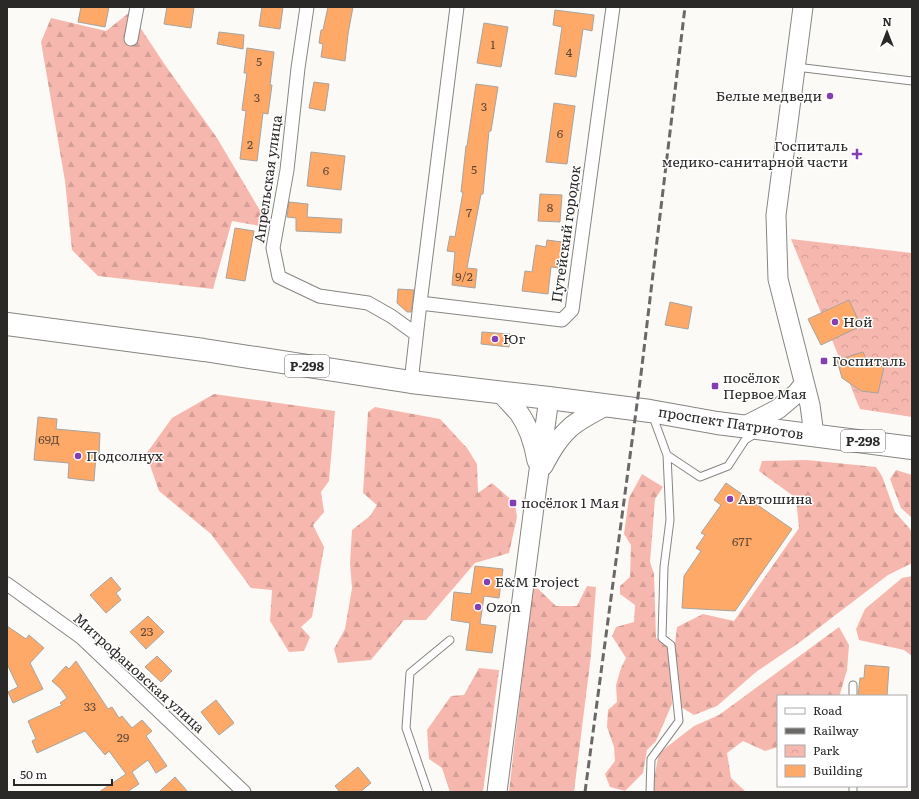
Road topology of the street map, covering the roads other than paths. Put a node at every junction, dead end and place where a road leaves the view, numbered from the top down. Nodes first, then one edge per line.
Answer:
1 (137, 7) edge
2 (307, 7) edge
3 (457, 7) edge
4 (613, 7) edge
5 (803, 7) edge
6 (131, 39) dead end
7 (796, 67) junction
8 (912, 81) edge
9 (420, 303) junction
10 (7, 324) edge
11 (416, 334) junction
12 (411, 382) junction
13 (804, 384) junction
14 (500, 392) junction
15 (549, 398) junction
16 (607, 405) junction
17 (650, 411) junction
18 (755, 427) junction
19 (814, 435) junction
20 (912, 448) edge
21 (667, 455) junction
22 (539, 472) junction
23 (7, 584) edge
24 (450, 640) dead end
25 (853, 685) dead end
26 (853, 695) edge
27 (244, 792) edge
28 (428, 792) edge
29 (497, 792) edge
30 (650, 792) edge

1 - 6 street
2 - 11 street, Апрельская улица
3 - 9 street
4 - 9 street, Путейский городок
5 - 7 street
7 - 8 lane
7 - 13 street
9 - 11 street
10 - 12 highway, Р-298
11 - 12 street
12 - 14 highway, Р-298
13 - 18 street
13 - 19 street
14 - 15 highway, Р-298
14 - 22 street
15 - 16 highway, проспект Патриотов / Р-298
15 - 22 street
16 - 17 highway, проспект Патриотов / Р-298
16 - 22 street
17 - 18 highway, проспект Патриотов / Р-298
17 - 21 lane
18 - 19 highway, проспект Патриотов / Р-298
18 - 21 lane
19 - 20 highway, проспект Патриотов / Р-298
21 - 30 lane
22 - 29 street
23 - 27 street, Митрофановская улица
24 - 28 lane
25 - 26 lane

